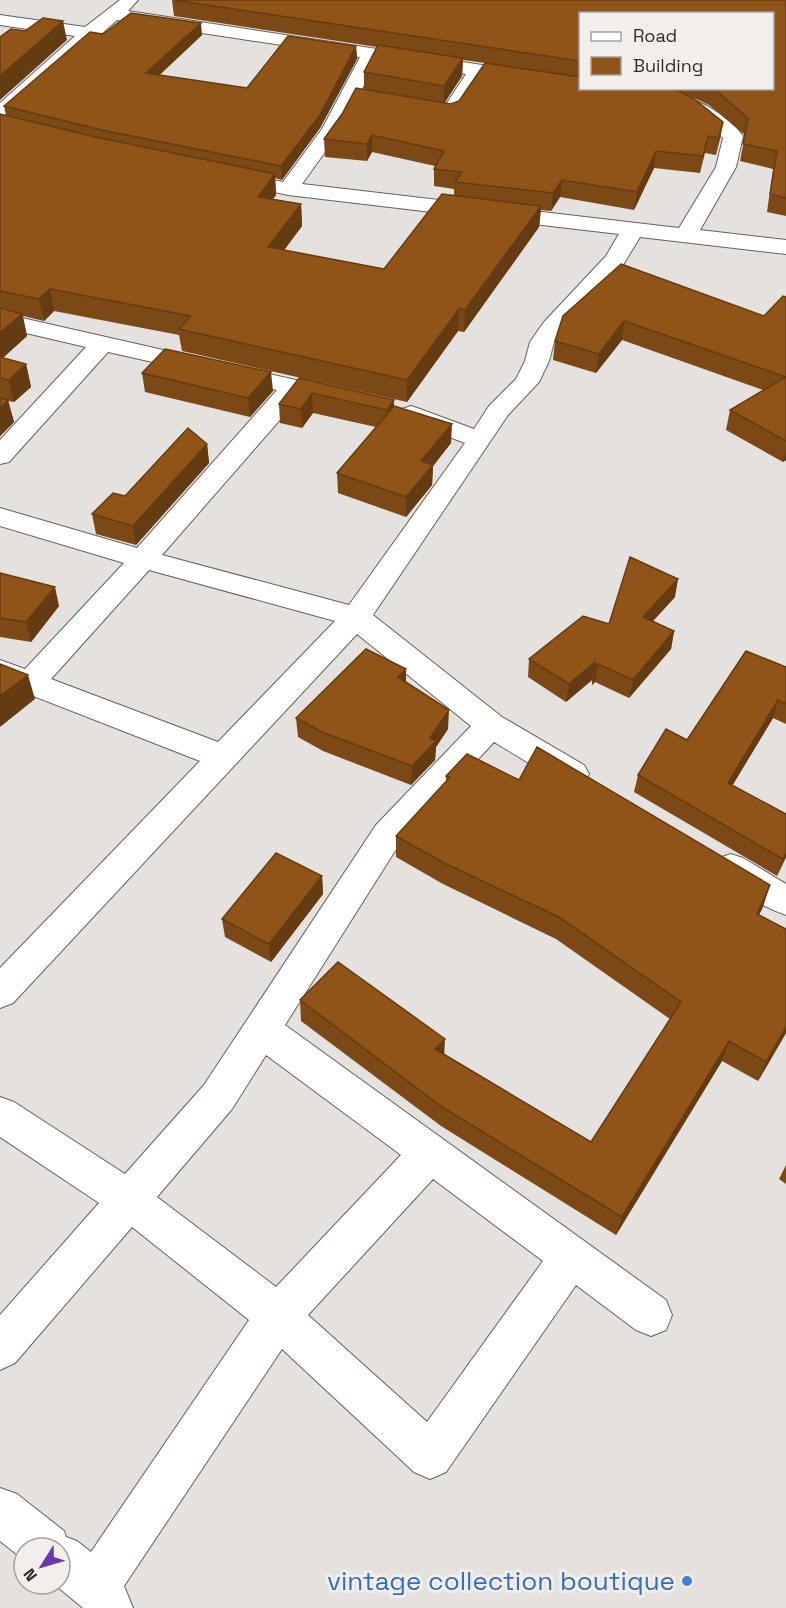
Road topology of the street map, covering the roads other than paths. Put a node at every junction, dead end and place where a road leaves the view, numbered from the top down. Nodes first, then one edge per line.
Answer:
1 (131, 0) edge
2 (115, 14) junction
3 (0, 20) edge
4 (90, 32) junction
5 (371, 55) junction
6 (477, 71) junction
7 (579, 86) edge
8 (349, 95) junction
9 (666, 98) edge
10 (4, 122) edge
11 (208, 172) edge
12 (288, 189) junction
13 (634, 228) junction
14 (686, 235) junction
15 (786, 247) edge
16 (0, 320) edge
17 (102, 344) junction
18 (292, 387) junction
19 (358, 401) edge
20 (391, 408) edge
21 (9, 411) edge
22 (36, 417) junction
23 (480, 440) junction
24 (0, 456) edge
25 (0, 517) edge
26 (143, 560) junction
27 (356, 617) junction
28 (0, 671) edge
29 (30, 683) junction
30 (491, 726) junction
31 (223, 757) junction
32 (603, 792) edge
33 (705, 853) edge
34 (786, 901) edge
35 (0, 992) edge
36 (262, 1030) junction
37 (0, 1115) edge
38 (430, 1153) junction
39 (128, 1199) junction
40 (571, 1256) junction
41 (651, 1315) dead end
42 (278, 1316) junction
43 (0, 1348) edge
44 (0, 1511) edge
45 (32, 1536) edge
46 (72, 1569) edge
47 (104, 1599) edge

1 - 2 street
2 - 4 street
2 - 5 street
3 - 4 street
4 - 10 street
5 - 6 street
5 - 8 street
6 - 7 street
6 - 8 street
8 - 12 street
9 - 14 street
11 - 12 street
12 - 13 street
13 - 14 street
13 - 23 street
14 - 15 street
16 - 17 street
17 - 18 street
17 - 22 street
18 - 19 street
18 - 26 street
20 - 23 street
21 - 22 street
22 - 24 street
23 - 27 street
25 - 26 street
26 - 27 street
26 - 29 street
27 - 30 street
27 - 31 street
28 - 29 street
29 - 31 street
30 - 32 street
30 - 36 street
31 - 35 street
33 - 34 street
36 - 38 street
36 - 39 street
37 - 39 street
38 - 40 street
38 - 42 street
39 - 42 street
39 - 43 street
40 - 41 street
40 - 42 street
42 - 47 street
44 - 45 street
46 - 47 street

